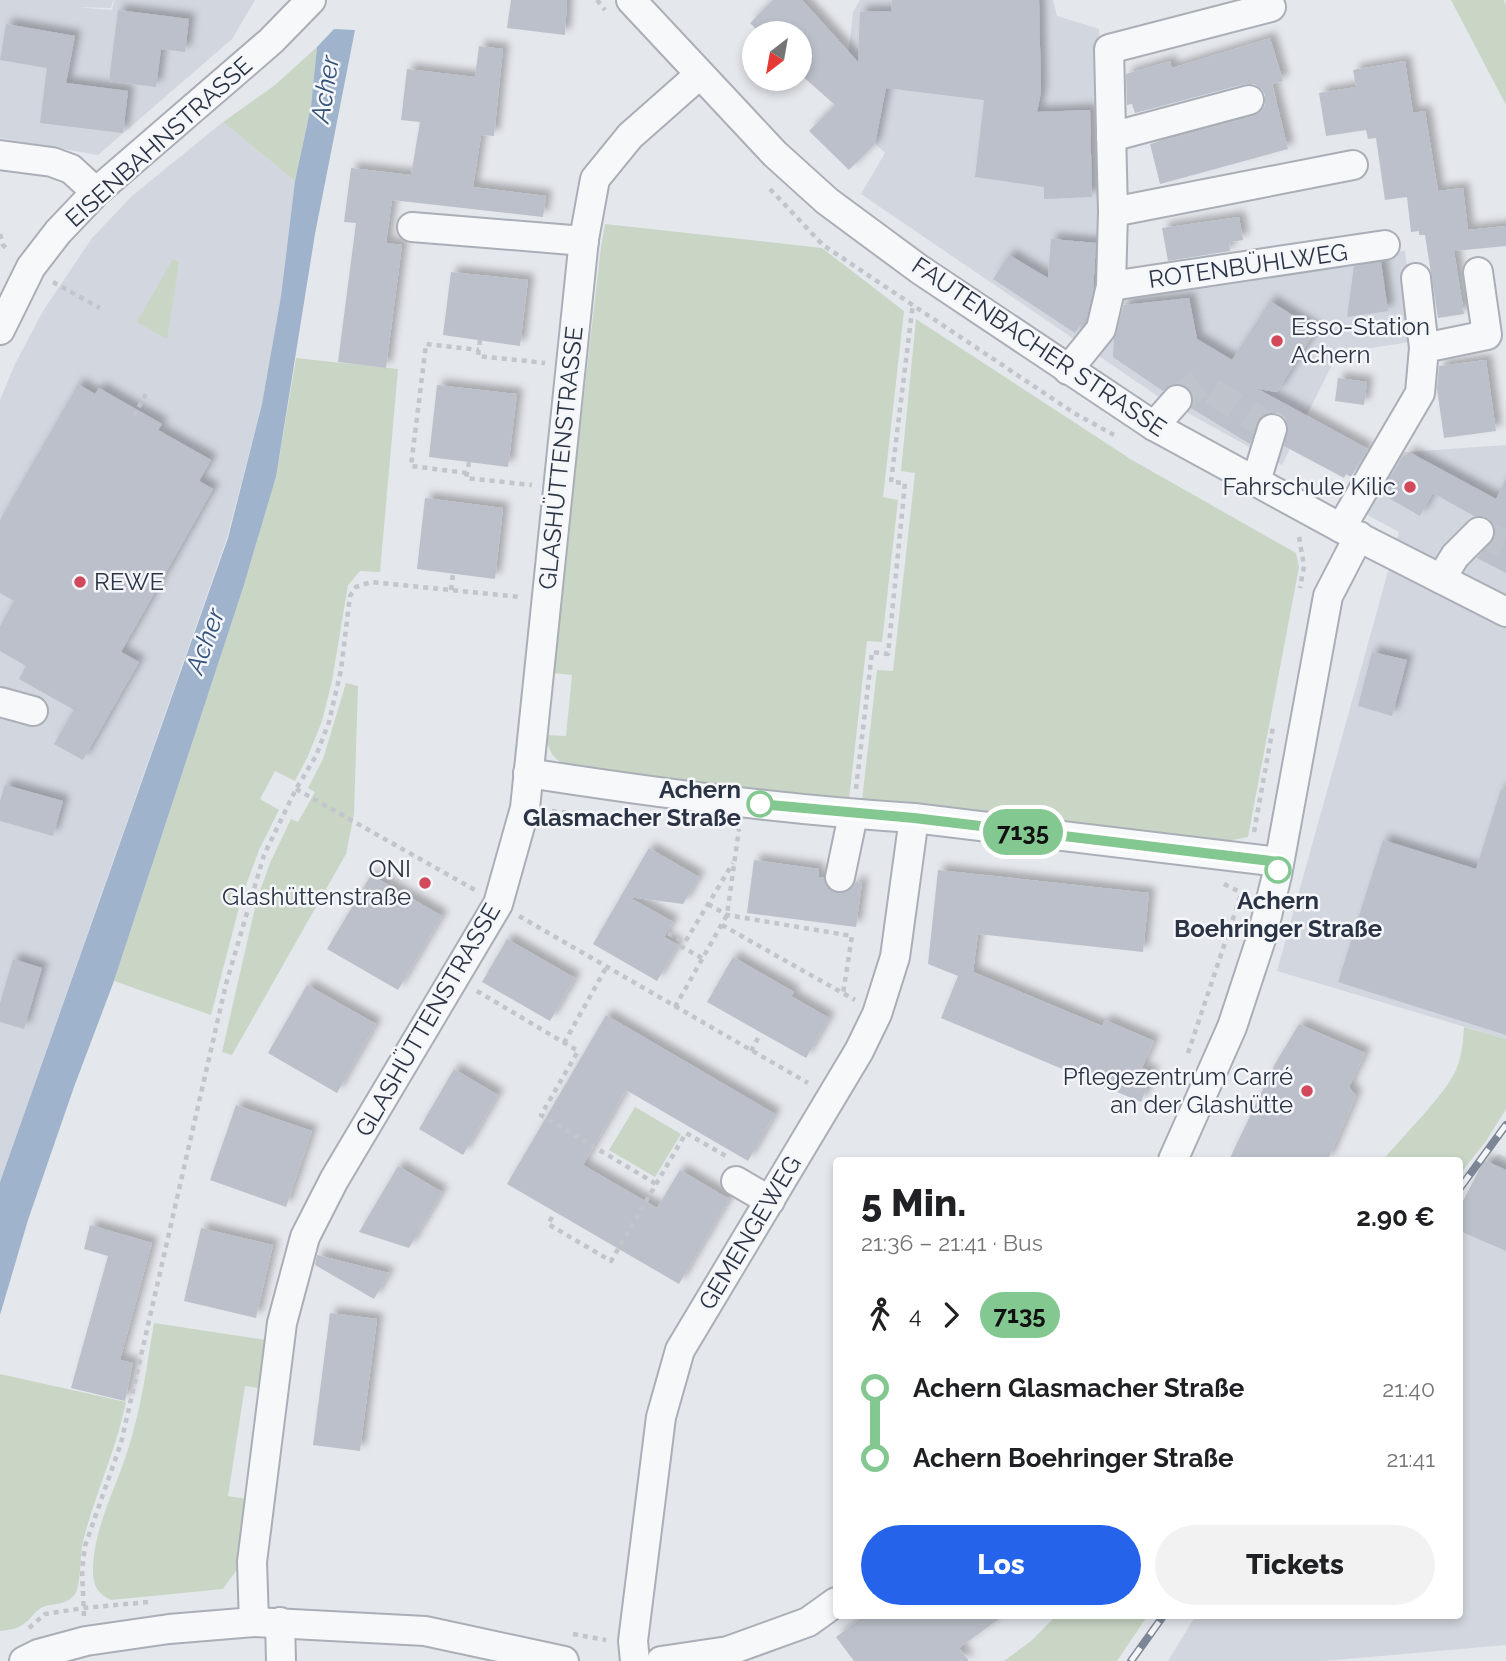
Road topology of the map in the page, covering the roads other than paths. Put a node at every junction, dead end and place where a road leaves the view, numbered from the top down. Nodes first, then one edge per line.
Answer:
1 (311, 0) edge
2 (631, 0) edge
3 (1271, 7) dead end
4 (699, 75) junction
5 (1249, 100) dead end
6 (1111, 137) junction
7 (0, 155) edge
8 (1353, 165) dead end
9 (96, 192) junction
10 (1113, 212) junction
11 (412, 227) dead end
12 (584, 241) junction
13 (1385, 246) dead end
14 (1478, 272) dead end
15 (1416, 278) dead end
16 (1111, 286) junction
17 (0, 330) edge
18 (1424, 348) junction
19 (1068, 370) junction
20 (1177, 400) tunnel mouth
21 (1154, 426) junction
22 (1272, 429) dead end
23 (1256, 481) junction
24 (1350, 532) junction
25 (1479, 532) dead end
26 (1441, 579) junction
27 (1506, 612) edge
28 (0, 702) edge
29 (33, 711) dead end
30 (528, 773) junction
31 (853, 815) junction
32 (914, 818) junction
33 (1279, 862) junction
34 (840, 877) dead end
35 (1174, 1157) edge
36 (734, 1170) road end
37 (770, 1200) junction
38 (833, 1604) edge
39 (267, 1622) junction
40 (24, 1661) edge
41 (281, 1661) edge
42 (564, 1661) edge
43 (635, 1661) edge
44 (661, 1661) edge

1 - 9 street, EISENBAHNSTRASSE
2 - 4 street, FAUTENBACHER STRASSE
3 - 6 street, ROTENBÜHLWEG
4 - 12 street, GLASHÜTTENSTRASSE
4 - 19 street, FAUTENBACHER STRASSE
5 - 6 street
6 - 10 street, ROTENBÜHLWEG
7 - 9 street
8 - 10 street
9 - 17 street, EISENBAHNSTRASSE
10 - 16 street, ROTENBÜHLWEG
11 - 12 street
12 - 30 street, GLASHÜTTENSTRASSE
13 - 16 street, ROTENBÜHLWEG
14 - 18 street
15 - 18 street
16 - 19 street, ROTENBÜHLWEG
18 - 24 street
19 - 21 street, FAUTENBACHER STRASSE
20 - 21 street
21 - 23 street, FAUTENBACHER STRASSE
22 - 23 street
23 - 24 street, FAUTENBACHER STRASSE
24 - 26 street, FAUTENBACHER STRASSE
24 - 33 street
25 - 26 street
26 - 27 street, FAUTENBACHER STRASSE
28 - 29 street
30 - 31 street
30 - 39 street, GLASHÜTTENSTRASSE
31 - 32 street
31 - 34 street
32 - 33 street
32 - 37 street, GEMENGEWEG
33 - 35 street
36 - 37 street
37 - 43 street, GEMENGEWEG
38 - 44 street
39 - 40 street
39 - 41 street, GLASHÜTTENSTRASSE
39 - 42 street

